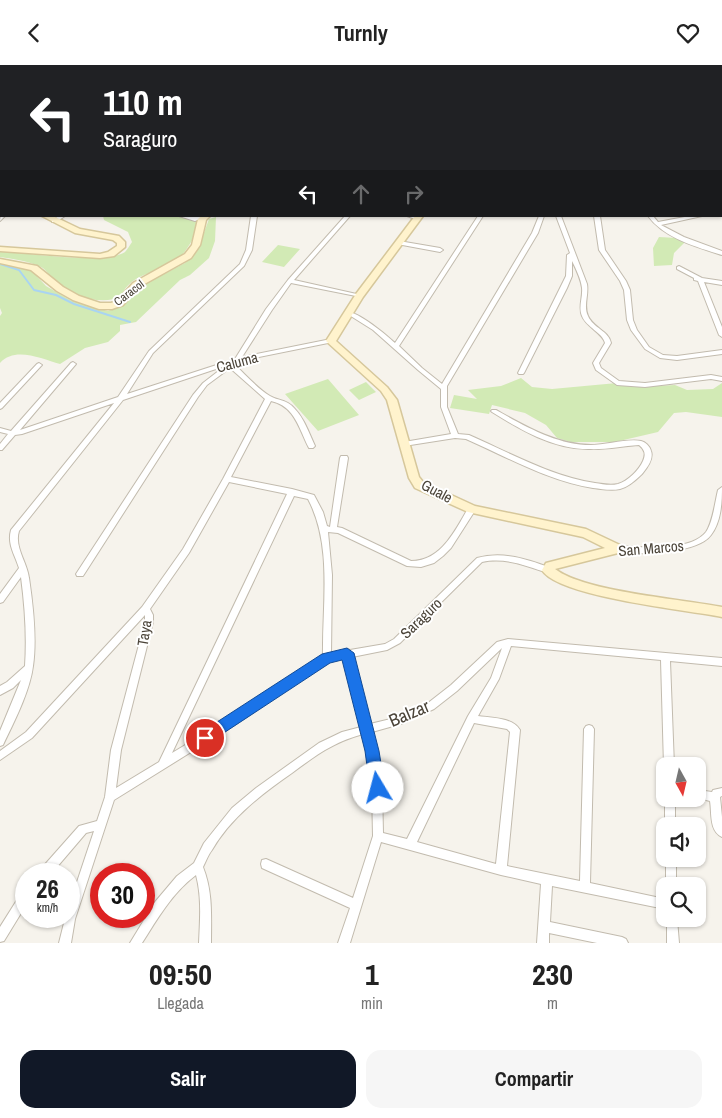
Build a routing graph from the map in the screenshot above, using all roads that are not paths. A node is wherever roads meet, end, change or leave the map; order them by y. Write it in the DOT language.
graph roads {
  1 [pos="48,217"];
  2 [pos="61,217"];
  3 [pos="185,217"];
  4 [pos="201,217"];
  5 [pos="204,217"];
  6 [pos="254,217"];
  7 [pos="347,217"];
  8 [pos="415,217"];
  9 [pos="480,217"];
  10 [pos="542,217"];
  11 [pos="558,217"];
  12 [pos="597,217"];
  13 [pos="651,217"];
  14 [pos="694,217"];
  15 [pos="54,221"];
  16 [pos="656,224"];
  17 [pos="399,243"];
  18 [pos="0,249"];
  19 [pos="440,250"];
  20 [pos="570,250"];
  21 [pos="722,253"];
  22 [pos="0,261"];
  23 [pos="679,268"];
  24 [pos="698,279"];
  25 [pos="290,281"];
  26 [pos="722,283"];
  27 [pos="359,296"];
  28 [pos="349,313"];
  29 [pos="722,335"];
  30 [pos="331,341"];
  31 [pos="395,347"];
  32 [pos="722,352"];
  33 [pos="234,363"];
  34 [pos="73,364"];
  35 [pos="39,365"];
  36 [pos="521,373"];
  37 [pos="722,379"];
  38 [pos="444,388"];
  39 [pos="269,399"];
  40 [pos="119,401"];
  41 [pos="0,407"];
  42 [pos="494,411"];
  43 [pos="0,430"];
  44 [pos="12,433"];
  45 [pos="455,436"];
  46 [pos="404,444"];
  47 [pos="311,446"];
  48 [pos="0,448"];
  49 [pos="344,458"];
  50 [pos="227,479"];
  51 [pos="722,490"];
  52 [pos="292,492"];
  53 [pos="472,509"];
  54 [pos="329,529"];
  55 [pos="618,549"];
  56 [pos="24,569"];
  57 [pos="548,570"];
  58 [pos="80,574"];
  59 [pos="0,600"];
  60 [pos="145,609"];
  61 [pos="722,613"];
  62 [pos="508,643"];
  63 [pos="347,653"];
  64 [pos="665,656"];
  65 [pos="327,658"];
  66 [pos="722,662"];
  67 [pos="29,667"];
  68 [pos="0,691"];
  69 [pos="471,719"];
  70 [pos="366,729"];
  71 [pos="590,729"];
  72 [pos="0,742"];
  73 [pos="0,756"];
  74 [pos="669,757"];
  75 [pos="163,763"];
  76 [pos="706,794"];
  77 [pos="719,795"];
  78 [pos="110,797"];
  79 [pos="101,825"];
  80 [pos="722,832"];
  81 [pos="378,836"];
  82 [pos="410,845"];
  83 [pos="54,863"];
  84 [pos="266,864"];
  85 [pos="198,867"];
  86 [pos="501,870"];
  87 [pos="548,879"];
  88 [pos="584,887"];
  89 [pos="656,902"];
  90 [pos="356,905"];
  91 [pos="15,913"];
  92 [pos="544,926"];
  93 [pos="672,927"];
  94 [pos="0,937"];
  95 [pos="65,943"];
  96 [pos="136,943"];
  97 [pos="204,943"];
  98 [pos="344,943"];
  99 [pos="543,943"];
  100 [pos="622,943"];
  101 [pos="673,943"];
  1 -- 15 [label="street"];
  2 -- 15 [label="street"];
  3 -- 4 [label="street"];
  5 -- 22 [label="street, Caracol"];
  6 -- 40 [label="street"];
  7 -- 25 [label="street"];
  8 -- 17 [label="street"];
  9 -- 31 [label="street"];
  10 -- 38 [label="street"];
  11 -- 20 [label="street"];
  12 -- 32 [label="street"];
  13 -- 16 [label="street"];
  14 -- 16 [label="street"];
  15 -- 18 [label="street"];
  16 -- 21 [label="street"];
  17 -- 19 [label="street"];
  17 -- 27 [label="street"];
  20 -- 36 [label="street"];
  20 -- 37 [label="street"];
  23 -- 24 [label="street"];
  24 -- 26 [label="street"];
  24 -- 29 [label="street"];
  25 -- 27 [label="street"];
  25 -- 33 [label="street"];
  27 -- 28 [label="street"];
  28 -- 30 [label="street"];
  28 -- 31 [label="street"];
  30 -- 33 [label="street, Caluma"];
  30 -- 46 [label="street, Guale"];
  31 -- 38 [label="street"];
  33 -- 39 [label="street"];
  33 -- 40 [label="street, Caluma"];
  33 -- 58 [label="street"];
  34 -- 44 [label="street"];
  35 -- 41 [label="street"];
  38 -- 45 [label="street"];
  39 -- 47 [label="street"];
  39 -- 50 [label="street, Taya"];
  40 -- 44 [label="street, Caluma"];
  40 -- 56 [label="street"];
  42 -- 45 [label="street"];
  43 -- 44 [label="street"];
  44 -- 48 [label="street"];
  45 -- 46 [label="street"];
  46 -- 53 [label="street, Guale"];
  49 -- 54 [label="street"];
  50 -- 52 [label="street"];
  50 -- 60 [label="street, Taya"];
  51 -- 55 [label="street, San Marcos"];
  52 -- 54 [label="street"];
  52 -- 75 [label="street"];
  53 -- 54 [label="street"];
  53 -- 55 [label="street, Guale"];
  54 -- 65 [label="street"];
  55 -- 57 [label="street, San Marcos"];
  56 -- 59 [label="street"];
  56 -- 67 [label="street"];
  57 -- 61 [label="street, Saraguro"];
  57 -- 63 [label="street, Saraguro"];
  60 -- 73 [label="street"];
  60 -- 78 [label="street, Taya"];
  62 -- 64 [label="street"];
  62 -- 69 [label="street"];
  62 -- 70 [label="street, Balzar"];
  63 -- 65 [label="street, Saraguro"];
  63 -- 70 [label="street"];
  64 -- 66 [label="street"];
  64 -- 74 [label="street"];
  65 -- 75 [label="street, Saraguro"];
  67 -- 68 [label="street"];
  67 -- 72 [label="street"];
  69 -- 82 [label="street"];
  69 -- 86 [label="street"];
  70 -- 81 [label="street"];
  70 -- 85 [label="street, Balzar"];
  71 -- 88 [label="street"];
  75 -- 78 [label="street, Saraguro"];
  76 -- 77 [label="street"];
  77 -- 80 [label="street"];
  78 -- 79 [label="street, Taya"];
  79 -- 83 [label="street"];
  79 -- 95 [label="street, Taya"];
  81 -- 82 [label="street"];
  81 -- 90 [label="street"];
  82 -- 86 [label="street"];
  84 -- 90 [label="street"];
  85 -- 96 [label="street, Balzar"];
  85 -- 97 [label="street"];
  86 -- 87 [label="street"];
  87 -- 88 [label="street"];
  87 -- 92 [label="street"];
  88 -- 89 [label="street"];
  90 -- 98 [label="street"];
  91 -- 94 [label="street"];
  92 -- 99 [label="street"];
  92 -- 100 [label="street"];
  93 -- 101 [label="street"];
}
